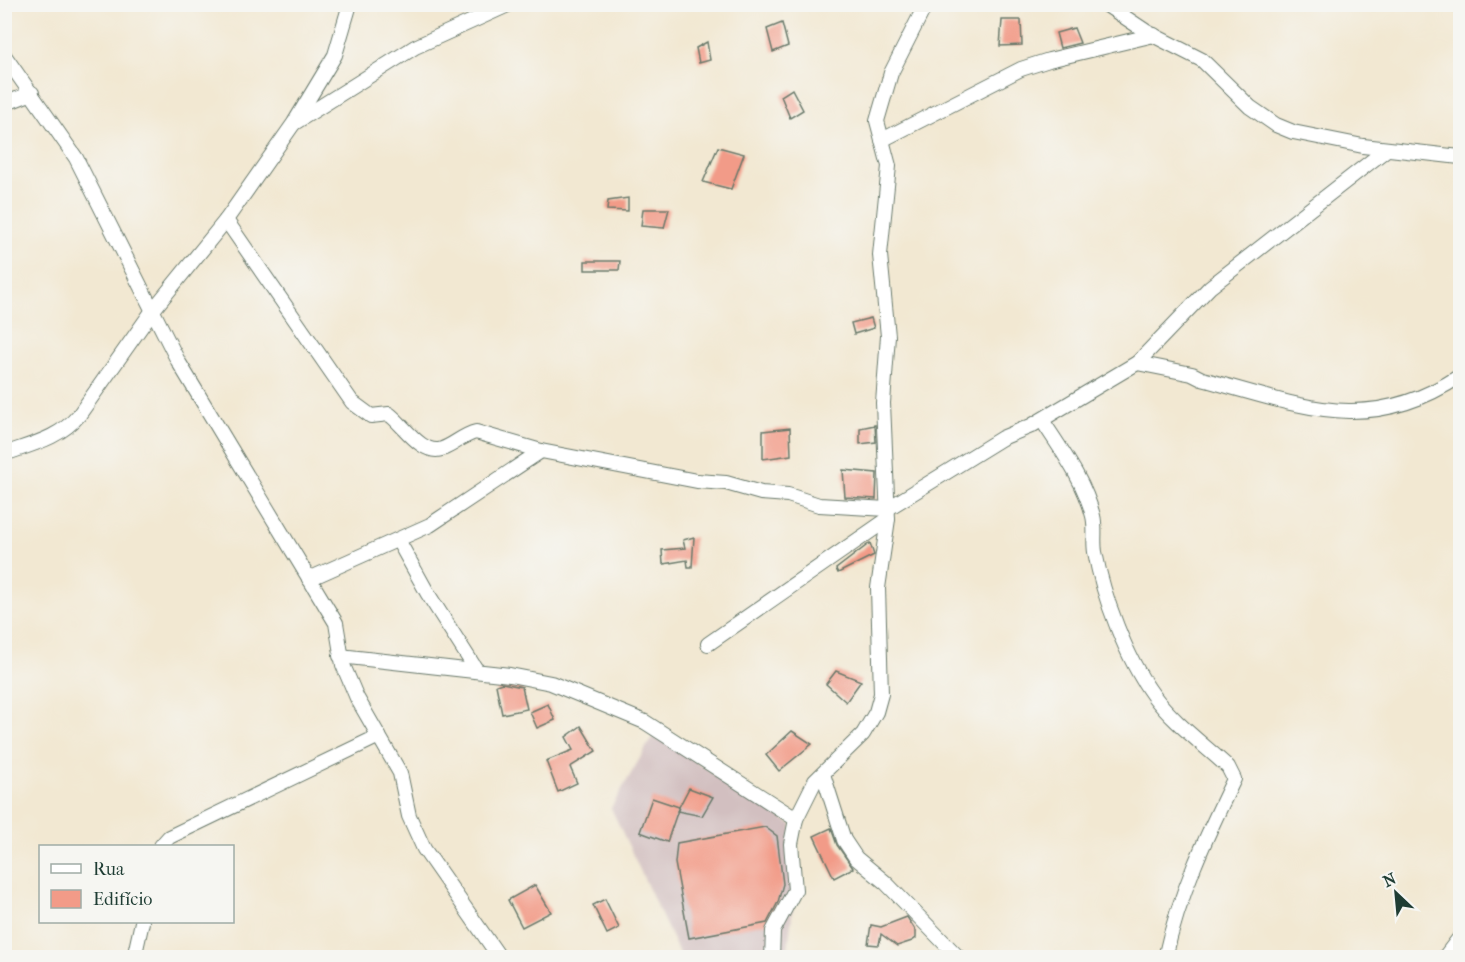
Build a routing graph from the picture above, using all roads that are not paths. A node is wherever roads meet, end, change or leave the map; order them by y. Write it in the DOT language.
graph roads {
  1 [pos="350,4"];
  2 [pos="510,4"];
  3 [pos="926,4"];
  4 [pos="1105,4"];
  5 [pos="1154,35"];
  6 [pos="4,55"];
  7 [pos="32,93"];
  8 [pos="4,104"];
  9 [pos="294,123"];
  10 [pos="882,140"];
  11 [pos="1387,149"];
  12 [pos="1461,157"];
  13 [pos="226,220"];
  14 [pos="153,310"];
  15 [pos="1137,363"];
  16 [pos="1461,376"];
  17 [pos="1041,420"];
  18 [pos="541,451"];
  19 [pos="4,454"];
  20 [pos="888,514"];
  21 [pos="398,540"];
  22 [pos="309,579"];
  23 [pos="708,644"];
  24 [pos="340,656"];
  25 [pos="477,671"];
  26 [pos="380,736"];
  27 [pos="822,774"];
  28 [pos="796,819"];
  29 [pos="162,845"];
  30 [pos="142,923"];
  31 [pos="1461,937"];
  32 [pos="134,957"];
  33 [pos="500,957"];
  34 [pos="772,957"];
  35 [pos="959,957"];
  36 [pos="1165,957"];
  37 [pos="1444,957"];
  1 -- 9 [label="street"];
  2 -- 9 [label="street"];
  3 -- 10 [label="street"];
  4 -- 5 [label="street"];
  5 -- 10 [label="street"];
  5 -- 11 [label="street"];
  6 -- 7 [label="street"];
  7 -- 8 [label="street"];
  7 -- 14 [label="street"];
  9 -- 13 [label="street"];
  10 -- 20 [label="street"];
  11 -- 12 [label="street"];
  11 -- 15 [label="street"];
  13 -- 14 [label="street"];
  13 -- 18 [label="street"];
  14 -- 19 [label="street"];
  14 -- 22 [label="street"];
  15 -- 16 [label="street"];
  15 -- 17 [label="street"];
  17 -- 20 [label="street"];
  17 -- 36 [label="street"];
  18 -- 20 [label="street"];
  18 -- 21 [label="street"];
  20 -- 23 [label="street"];
  20 -- 27 [label="street"];
  21 -- 22 [label="street"];
  21 -- 25 [label="street"];
  22 -- 24 [label="street"];
  24 -- 25 [label="street"];
  24 -- 26 [label="street"];
  25 -- 28 [label="street"];
  26 -- 29 [label="street"];
  26 -- 33 [label="street"];
  27 -- 28 [label="street"];
  27 -- 35 [label="street"];
  28 -- 34 [label="street"];
  30 -- 32 [label="street"];
  31 -- 37 [label="street"];
}
